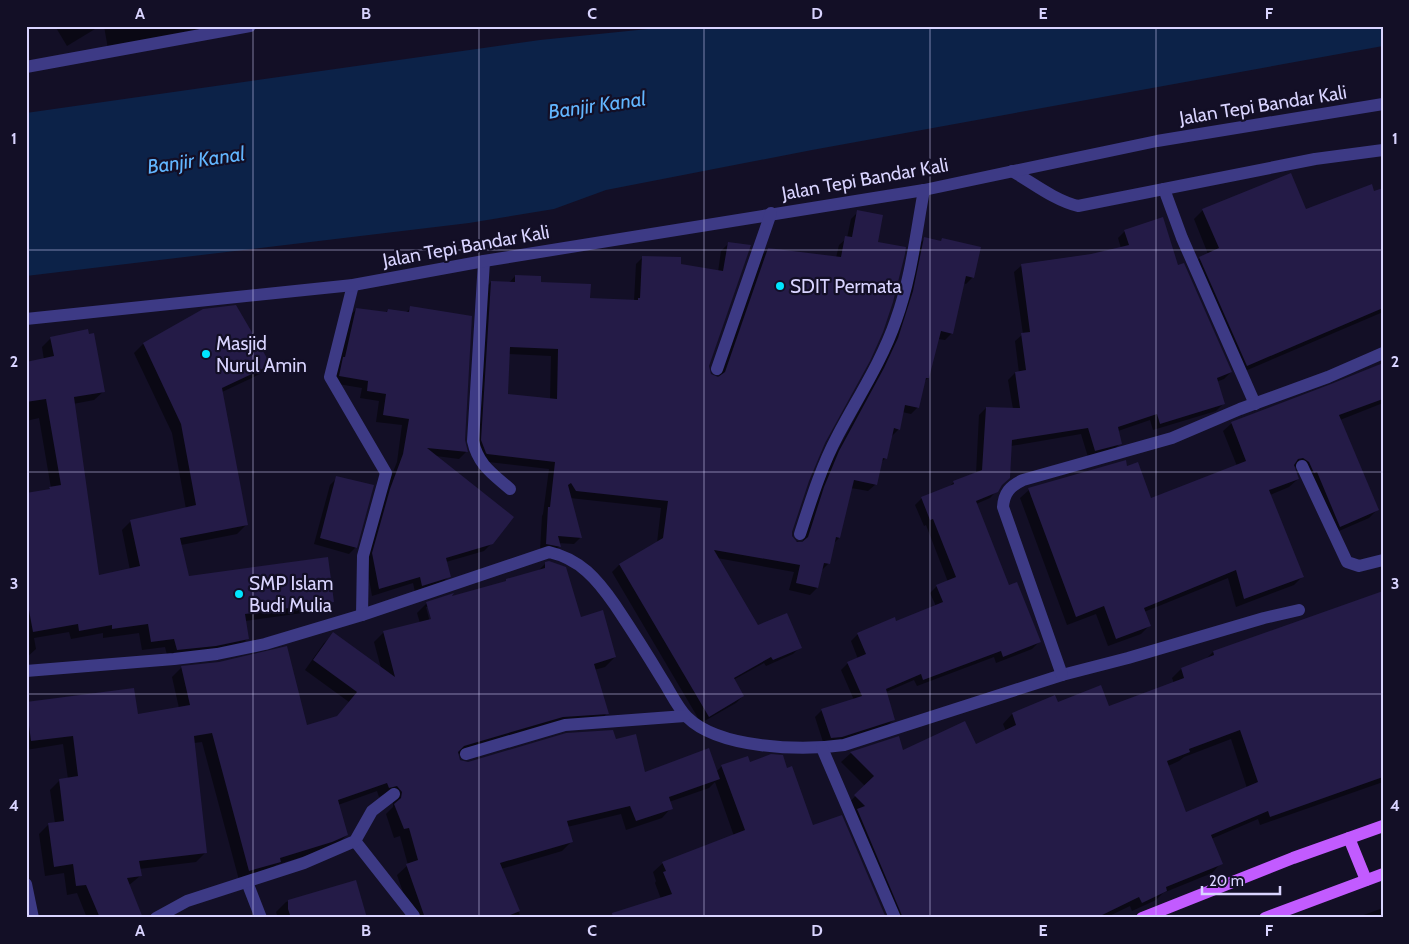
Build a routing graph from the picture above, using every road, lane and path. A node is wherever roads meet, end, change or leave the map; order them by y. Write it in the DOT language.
graph roads {
  1 [pos="250,26"];
  2 [pos="26,67"];
  3 [pos="1383,104"];
  4 [pos="1383,150"];
  5 [pos="1012,171"];
  6 [pos="1164,189"];
  7 [pos="924,190"];
  8 [pos="771,213"];
  9 [pos="484,261"];
  10 [pos="353,285"];
  11 [pos="26,319"];
  12 [pos="1383,353"];
  13 [pos="717,369"];
  14 [pos="1255,404"];
  15 [pos="1302,466"];
  16 [pos="510,489"];
  17 [pos="800,534"];
  18 [pos="1383,560"];
  19 [pos="1299,610"];
  20 [pos="362,615"];
  21 [pos="26,671"];
  22 [pos="1062,675"];
  23 [pos="686,716"];
  24 [pos="822,748"];
  25 [pos="466,754"];
  26 [pos="394,794"];
  27 [pos="1383,826"];
  28 [pos="1349,838"];
  29 [pos="355,841"];
  30 [pos="1383,874"];
  31 [pos="1366,880"];
  32 [pos="247,882"];
  33 [pos="26,884"];
  34 [pos="414,916"];
  35 [pos="33,918"];
  36 [pos="156,918"];
  37 [pos="261,918"];
  38 [pos="895,918"];
  39 [pos="1142,918"];
  40 [pos="1265,918"];
  1 -- 2 [label="street"];
  3 -- 5 [label="street, Jalan Tepi Bandar Kali"];
  4 -- 6 [label="street"];
  5 -- 6 [label="street"];
  5 -- 7 [label="street, Jalan Tepi Bandar Kali"];
  6 -- 14 [label="street"];
  7 -- 8 [label="street, Jalan Tepi Bandar Kali"];
  7 -- 17 [label="street"];
  8 -- 9 [label="street, Jalan Tepi Bandar Kali"];
  8 -- 13 [label="street"];
  9 -- 10 [label="street, Jalan Tepi Bandar Kali"];
  9 -- 16 [label="street"];
  10 -- 11 [label="street, Jalan Tepi Bandar Kali"];
  10 -- 20 [label="street"];
  12 -- 14 [label="street"];
  14 -- 22 [label="street"];
  15 -- 18 [label="street"];
  19 -- 22 [label="street"];
  20 -- 21 [label="street"];
  20 -- 23 [label="street"];
  22 -- 24 [label="street"];
  23 -- 24 [label="street"];
  23 -- 25 [label="street"];
  24 -- 38 [label="street"];
  26 -- 29 [label="street"];
  27 -- 28 [label="main road"];
  28 -- 31 [label="main road"];
  28 -- 39 [label="main road"];
  29 -- 32 [label="street"];
  29 -- 34 [label="street"];
  30 -- 31 [label="main road"];
  31 -- 40 [label="main road"];
  32 -- 36 [label="street"];
  32 -- 37 [label="street"];
  33 -- 35 [label="street"];
}
